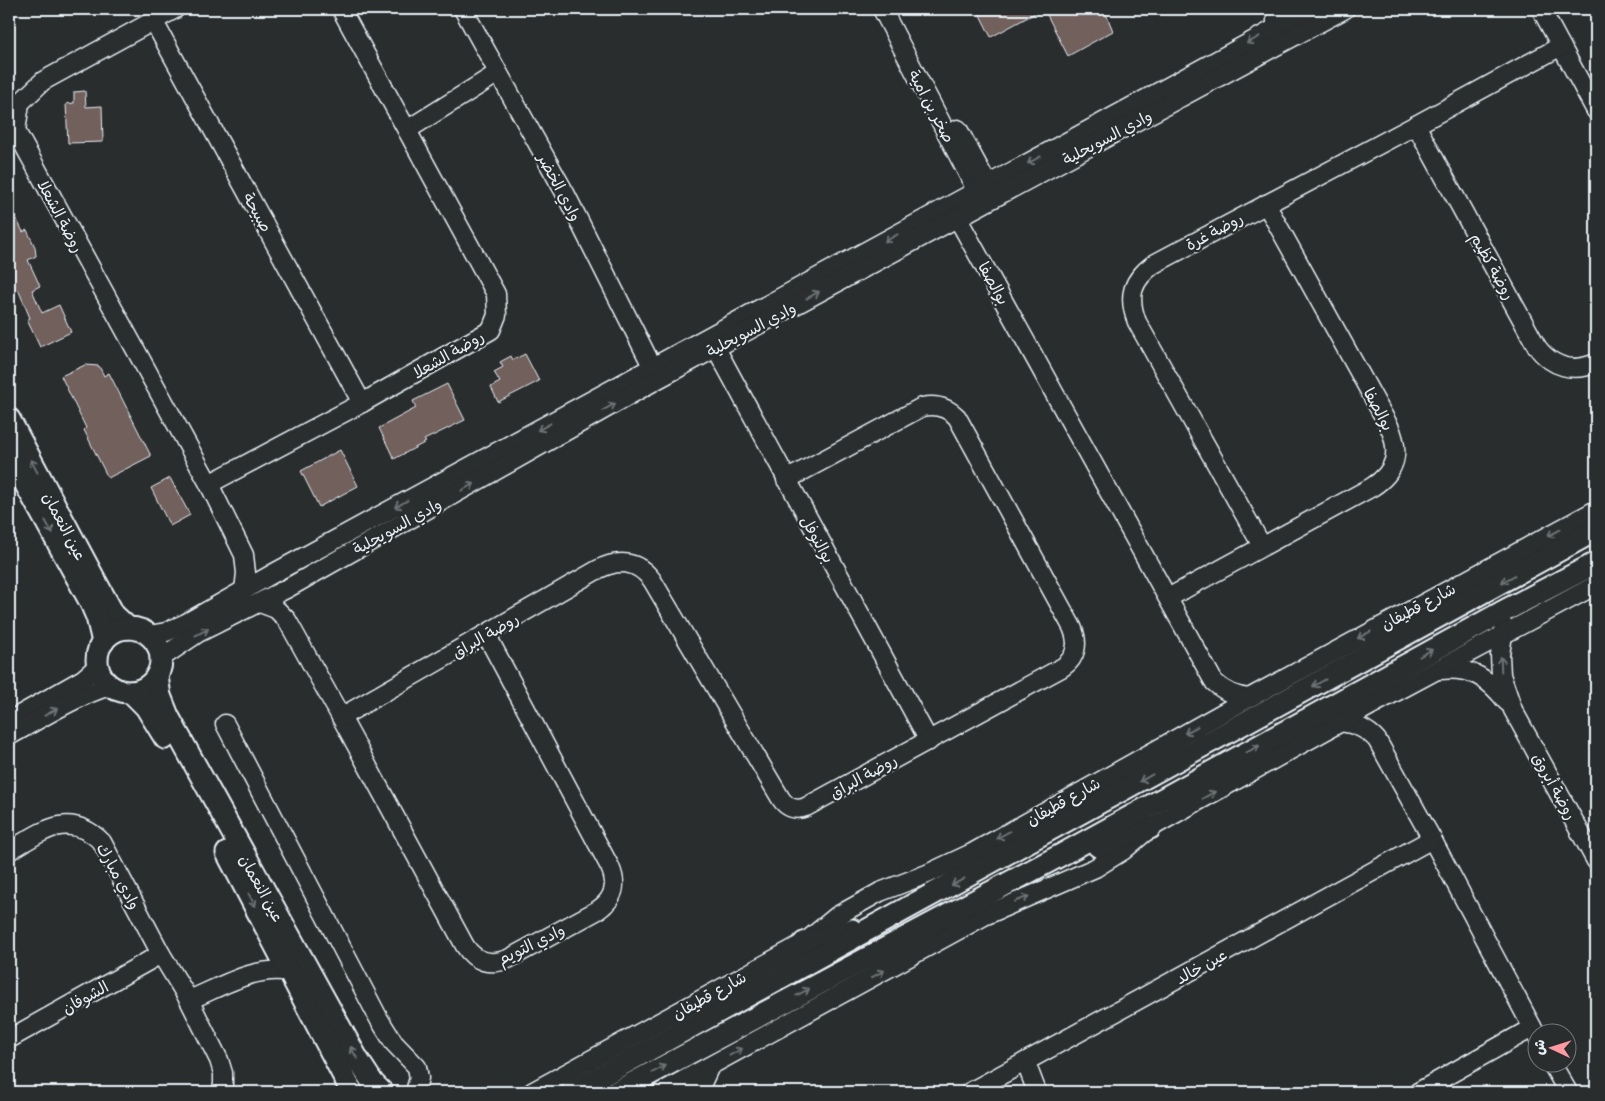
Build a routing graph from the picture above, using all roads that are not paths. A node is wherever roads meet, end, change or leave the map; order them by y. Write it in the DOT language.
graph roads {
  1 [pos="175,9"];
  2 [pos="341,9"];
  3 [pos="464,9"];
  4 [pos="882,9"];
  5 [pos="893,9"];
  6 [pos="1276,9"];
  7 [pos="1312,9"];
  8 [pos="1346,9"];
  9 [pos="1540,9"];
  10 [pos="153,20"];
  11 [pos="1280,35"];
  12 [pos="1561,46"];
  13 [pos="498,73"];
  14 [pos="1596,111"];
  15 [pos="1416,125"];
  16 [pos="407,130"];
  17 [pos="986,194"];
  18 [pos="1266,204"];
  19 [pos="954,211"];
  20 [pos="712,342"];
  21 [pos="1596,363"];
  22 [pos="656,373"];
  23 [pos="362,403"];
  24 [pos="9,419"];
  25 [pos="9,454"];
  26 [pos="786,480"];
  27 [pos="209,484"];
  28 [pos="1596,510"];
  29 [pos="1596,530"];
  30 [pos="1262,546"];
  31 [pos="244,555"];
  32 [pos="1596,563"];
  33 [pos="274,573"];
  34 [pos="1596,585"];
  35 [pos="288,588"];
  36 [pos="244,591"];
  37 [pos="1168,598"];
  38 [pos="260,603"];
  39 [pos="1506,610"];
  40 [pos="287,620"];
  41 [pos="128,628"];
  42 [pos="486,634"];
  43 [pos="149,635"];
  44 [pos="1503,635"];
  45 [pos="103,642"];
  46 [pos="98,666"];
  47 [pos="159,667"];
  48 [pos="1439,670"];
  49 [pos="1214,682"];
  50 [pos="110,686"];
  51 [pos="131,692"];
  52 [pos="1250,698"];
  53 [pos="1378,701"];
  54 [pos="1513,710"];
  55 [pos="341,717"];
  56 [pos="1210,720"];
  57 [pos="9,721"];
  58 [pos="1340,722"];
  59 [pos="225,724"];
  60 [pos="9,736"];
  61 [pos="929,740"];
  62 [pos="1377,740"];
  63 [pos="1150,828"];
  64 [pos="1432,839"];
  65 [pos="9,851"];
  66 [pos="1061,855"];
  67 [pos="1596,861"];
  68 [pos="886,921"];
  69 [pos="274,941"];
  70 [pos="804,943"];
  71 [pos="161,954"];
  72 [pos="290,972"];
  73 [pos="254,973"];
  74 [pos="189,1000"];
  75 [pos="1530,1024"];
  76 [pos="1528,1037"];
  77 [pos="9,1039"];
  78 [pos="1026,1063"];
  79 [pos="710,1066"];
  80 [pos="1558,1074"];
  81 [pos="221,1092"];
  82 [pos="352,1092"];
  83 [pos="382,1092"];
  84 [pos="415,1092"];
  85 [pos="532,1092"];
  86 [pos="572,1092"];
  87 [pos="616,1092"];
  88 [pos="662,1092"];
  89 [pos="698,1092"];
  90 [pos="970,1092"];
  91 [pos="1037,1092"];
  92 [pos="1418,1092"];
  93 [pos="1568,1092"];
  1 -- 10 [label="street, روضة الشعلا"];
  2 -- 16 [label="street, روضة الشعلا"];
  3 -- 13 [label="street, وادي الخضر"];
  4 -- 17 [label="street, صخر بن امية"];
  5 -- 17 [label="street, صخر بن امية"];
  6 -- 11 [label="street"];
  7 -- 11 [label="street, وادي السويحلية"];
  8 -- 11 [label="street, وادي السويحلية"];
  9 -- 12 [label="street"];
  10 -- 23 [label="street, صبيحة"];
  10 -- 27 [label="street, روضة الشعلا"];
  11 -- 17 [label="street, وادي السويحلية"];
  12 -- 14 [label="street"];
  12 -- 15 [label="street, روضة غرة"];
  13 -- 16 [label="street"];
  13 -- 22 [label="street, وادي الخضر"];
  15 -- 18 [label="street, روضة غرة"];
  15 -- 21 [label="street, روضة كظيم"];
  16 -- 23 [label="street, روضة الشعلا"];
  17 -- 19 [label="street, وادي السويحلية"];
  18 -- 30 [label="street, بوالصفا"];
  18 -- 30 [label="street, روضة غرة"];
  19 -- 20 [label="street, وادي السويحلية"];
  19 -- 37 [label="street, بوالصفا"];
  20 -- 22 [label="street, وادي السويحلية"];
  20 -- 26 [label="street, بوالنوفل"];
  22 -- 33 [label="street, وادي السويحلية, one-way"];
  35 -- 22 [label="street, وادي السويحلية, one-way"];
  23 -- 27 [label="street, روضة الشعلا"];
  41 -- 24 [label="street, عين النعمان, one-way"];
  25 -- 45 [label="street, عين النعمان, one-way"];
  26 -- 61 [label="street, بوالنوفل"];
  26 -- 61 [label="street, روضة البراق"];
  27 -- 31 [label="street, روضة الشعلا"];
  28 -- 52 [label="street, شارع قطيفان, one-way"];
  29 -- 68 [label="street, شارع قطيفان, one-way"];
  30 -- 37 [label="street, بوالصفا"];
  31 -- 33 [label="street, روضة الشعلا"];
  31 -- 36 [label="street, روضة الشعلا"];
  32 -- 39 [label="street"];
  33 -- 36 [label="street, وادي السويحلية"];
  34 -- 44 [label="street"];
  35 -- 38 [label="street, وادي السويحلية"];
  35 -- 40 [label="street, وادي التويم"];
  36 -- 43 [label="street, وادي السويحلية"];
  37 -- 49 [label="street, بوالصفا"];
  38 -- 40 [label="street, وادي التويم"];
  47 -- 38 [label="street, وادي السويحلية, one-way"];
  39 -- 44 [label="street, روضة أبروق"];
  66 -- 39 [label="street, one-way"];
  40 -- 55 [label="street, وادي التويم"];
  41 -- 43 [label="street"];
  41 -- 45 [label="street"];
  42 -- 55 [label="street, روضة البراق"];
  42 -- 55 [label="street, وادي التويم"];
  42 -- 61 [label="street, روضة البراق"];
  43 -- 47 [label="street"];
  44 -- 48 [label="street"];
  54 -- 44 [label="street, روضة أبروق, one-way"];
  45 -- 46 [label="street"];
  46 -- 50 [label="street"];
  46 -- 57 [label="street"];
  47 -- 51 [label="street"];
  83 -- 47 [label="street, عين النعمان, one-way"];
  48 -- 53 [label="street"];
  48 -- 54 [label="street, روضة أبروق"];
  49 -- 52 [label="street, بوالصفا"];
  49 -- 56 [label="street, بوالصفا"];
  50 -- 51 [label="street"];
  60 -- 50 [label="street, one-way"];
  51 -- 69 [label="street, عين النعمان, one-way"];
  52 -- 56 [label="street, شارع قطيفان"];
  53 -- 58 [label="street"];
  53 -- 62 [label="street"];
  54 -- 67 [label="street, روضة أبروق"];
  56 -- 70 [label="street, شارع قطيفان, one-way"];
  58 -- 62 [label="street"];
  63 -- 58 [label="street, one-way"];
  59 -- 84 [label="street"];
  62 -- 64 [label="street"];
  63 -- 66 [label="street"];
  79 -- 63 [label="street, one-way"];
  64 -- 75 [label="street"];
  64 -- 78 [label="street, عين خالد"];
  65 -- 71 [label="street, وادي مبارك"];
  87 -- 66 [label="street, one-way"];
  68 -- 70 [label="street"];
  68 -- 86 [label="street, شارع قطيفان"];
  69 -- 72 [label="street, عين النعمان"];
  69 -- 73 [label="street"];
  70 -- 85 [label="street, شارع قطيفان"];
  71 -- 74 [label="street, وادي مبارك"];
  71 -- 77 [label="street, الشوفان"];
  72 -- 73 [label="street"];
  72 -- 82 [label="street, عين النعمان"];
  73 -- 74 [label="street"];
  74 -- 81 [label="street, وادي مبارك"];
  76 -- 92 [label="street"];
  78 -- 90 [label="street, عين خالد"];
  78 -- 91 [label="street"];
  79 -- 88 [label="street"];
  79 -- 89 [label="street"];
  80 -- 93 [label="street"];
}
